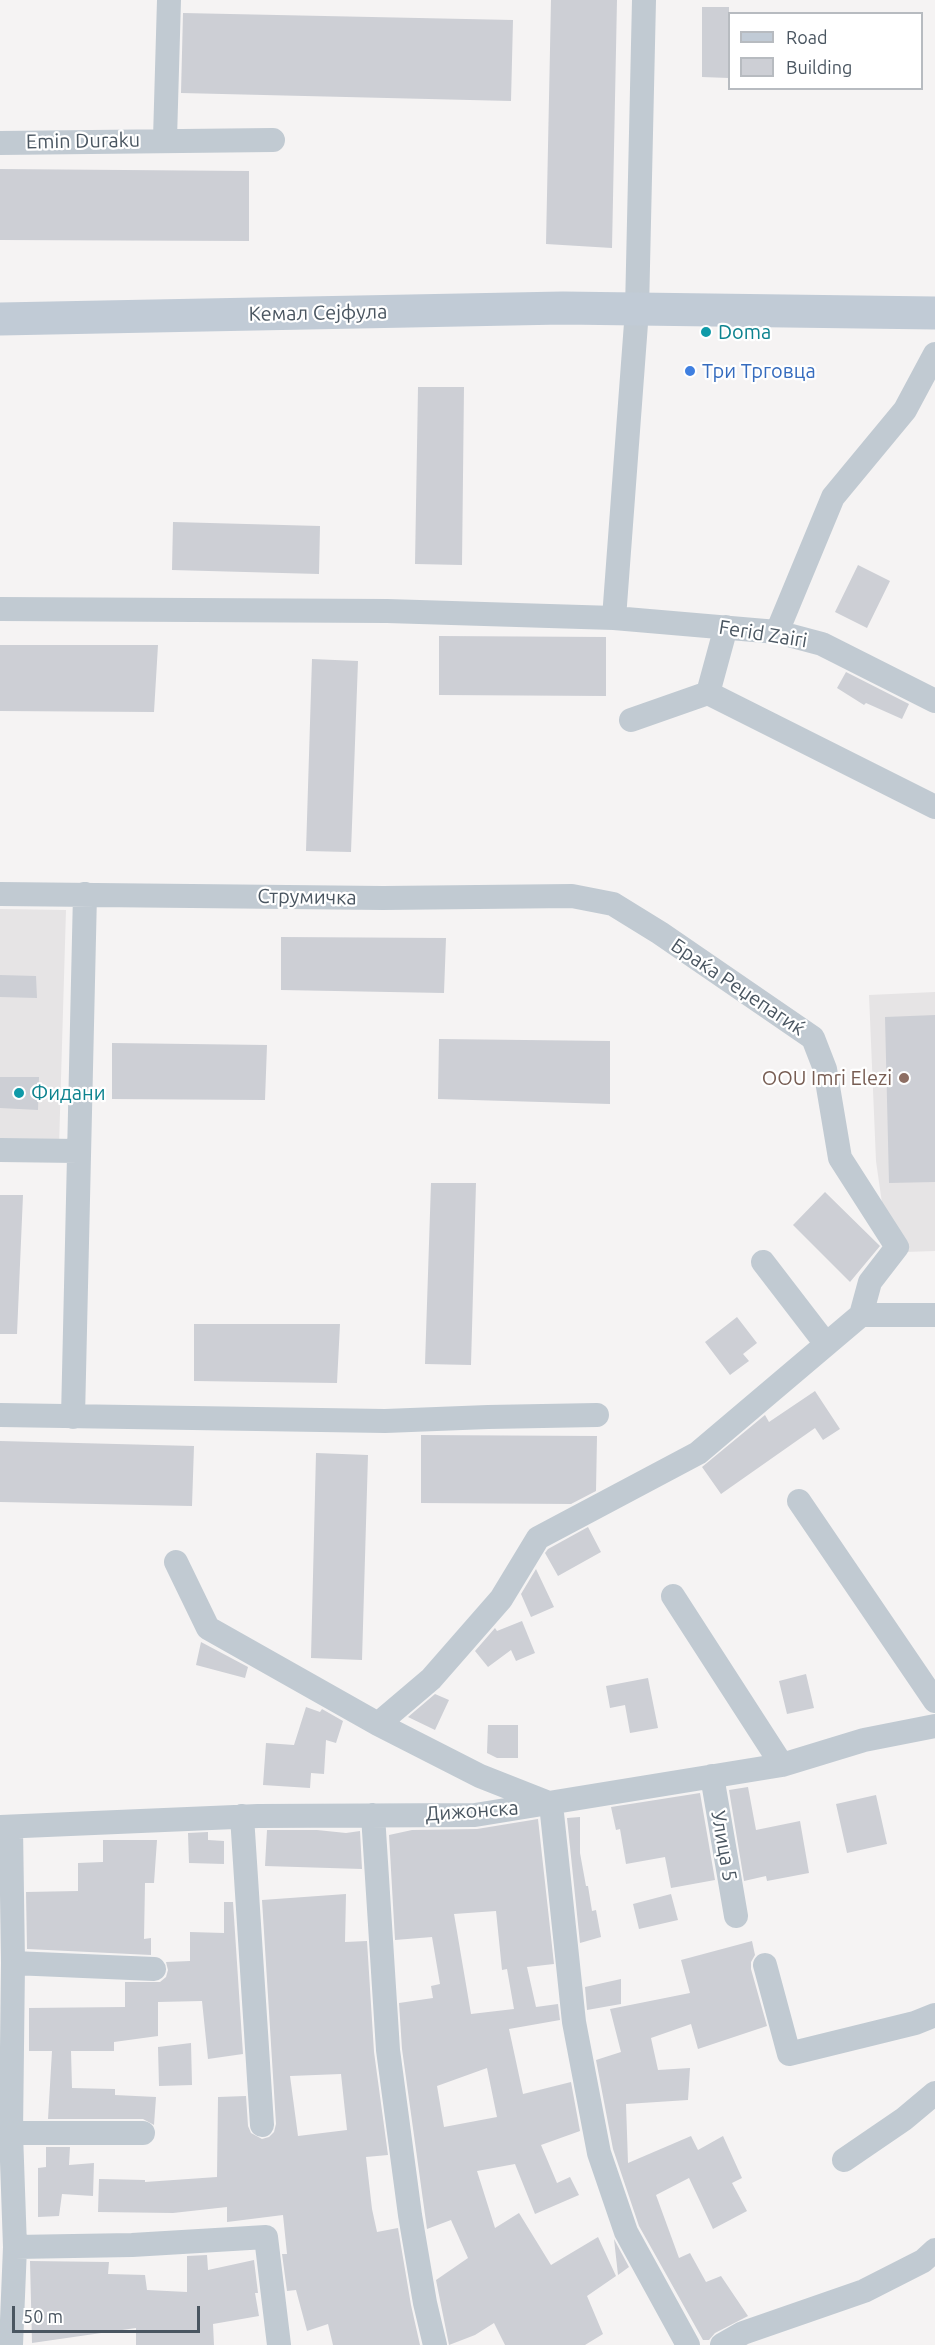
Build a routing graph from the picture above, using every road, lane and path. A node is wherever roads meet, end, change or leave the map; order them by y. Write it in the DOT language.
graph roads {
  1 [pos="169,0"];
  2 [pos="644,0"];
  3 [pos="165,140"];
  4 [pos="273,140"];
  5 [pos="0,143"];
  6 [pos="637,310"];
  7 [pos="935,313"];
  8 [pos="0,319"];
  9 [pos="935,354"];
  10 [pos="0,609"];
  11 [pos="614,618"];
  12 [pos="726,627"];
  13 [pos="777,632"];
  14 [pos="708,693"];
  15 [pos="935,701"];
  16 [pos="631,720"];
  17 [pos="935,807"];
  18 [pos="0,894"];
  19 [pos="85,894"];
  20 [pos="613,904"];
  21 [pos="0,1150"];
  22 [pos="78,1151"];
  23 [pos="763,1262"];
  24 [pos="861,1315"];
  25 [pos="935,1315"];
  26 [pos="826,1344"];
  27 [pos="0,1415"];
  28 [pos="597,1415"];
  29 [pos="73,1417"];
  30 [pos="799,1501"];
  31 [pos="176,1562"];
  32 [pos="673,1596"];
  33 [pos="935,1701"];
  34 [pos="378,1724"];
  35 [pos="935,1726"];
  36 [pos="782,1765"];
  37 [pos="712,1776"];
  38 [pos="551,1804"];
  39 [pos="373,1815"];
  40 [pos="242,1816"];
  41 [pos="5,1827"];
  42 [pos="736,1916"];
  43 [pos="13,1963"];
  44 [pos="765,1965"];
  45 [pos="154,1969"];
  46 [pos="935,2015"];
  47 [pos="935,2093"];
  48 [pos="262,2125"];
  49 [pos="11,2133"];
  50 [pos="143,2133"];
  51 [pos="843,2160"];
  52 [pos="15,2247"];
  53 [pos="935,2250"];
  54 [pos="11,2345"];
  55 [pos="279,2345"];
  56 [pos="435,2345"];
  57 [pos="688,2345"];
  58 [pos="722,2345"];
  1 -- 3 [label="street, Emin Duraku"];
  2 -- 6 [label="street"];
  3 -- 4 [label="street, Emin Duraku"];
  3 -- 5 [label="street, Emin Duraku"];
  6 -- 7 [label="street, Кемал Сејфула"];
  6 -- 8 [label="street, Кемал Сејфула"];
  6 -- 11 [label="street"];
  9 -- 13 [label="street"];
  10 -- 11 [label="street, Ferid Zairi"];
  11 -- 12 [label="street, Ferid Zairi"];
  12 -- 13 [label="street, Ferid Zairi"];
  12 -- 14 [label="street"];
  13 -- 15 [label="street, Ferid Zairi"];
  14 -- 16 [label="street"];
  14 -- 17 [label="street"];
  18 -- 19 [label="street, Струмичка"];
  19 -- 20 [label="street, Струмичка"];
  19 -- 22 [label="street"];
  20 -- 24 [label="street, Браќа Реџепагиќ"];
  21 -- 22 [label="street"];
  22 -- 29 [label="street"];
  23 -- 26 [label="street"];
  24 -- 25 [label="street"];
  24 -- 26 [label="street"];
  26 -- 34 [label="street"];
  27 -- 29 [label="street"];
  28 -- 29 [label="street"];
  30 -- 33 [label="street"];
  31 -- 34 [label="street"];
  32 -- 36 [label="street"];
  34 -- 38 [label="street"];
  35 -- 36 [label="street, Дижонска"];
  36 -- 37 [label="street, Дижонска"];
  37 -- 38 [label="street, Дижонска"];
  37 -- 42 [label="street, Улица 5"];
  38 -- 39 [label="street, Дижонска"];
  38 -- 57 [label="street"];
  39 -- 40 [label="street, Дижонска"];
  39 -- 56 [label="street"];
  40 -- 41 [label="street, Дижонска"];
  40 -- 48 [label="street"];
  41 -- 43 [label="street"];
  43 -- 45 [label="street"];
  43 -- 49 [label="street"];
  44 -- 46 [label="street"];
  47 -- 51 [label="street"];
  49 -- 50 [label="street"];
  49 -- 52 [label="street"];
  52 -- 54 [label="street"];
  52 -- 55 [label="street"];
  53 -- 58 [label="street"];
}
